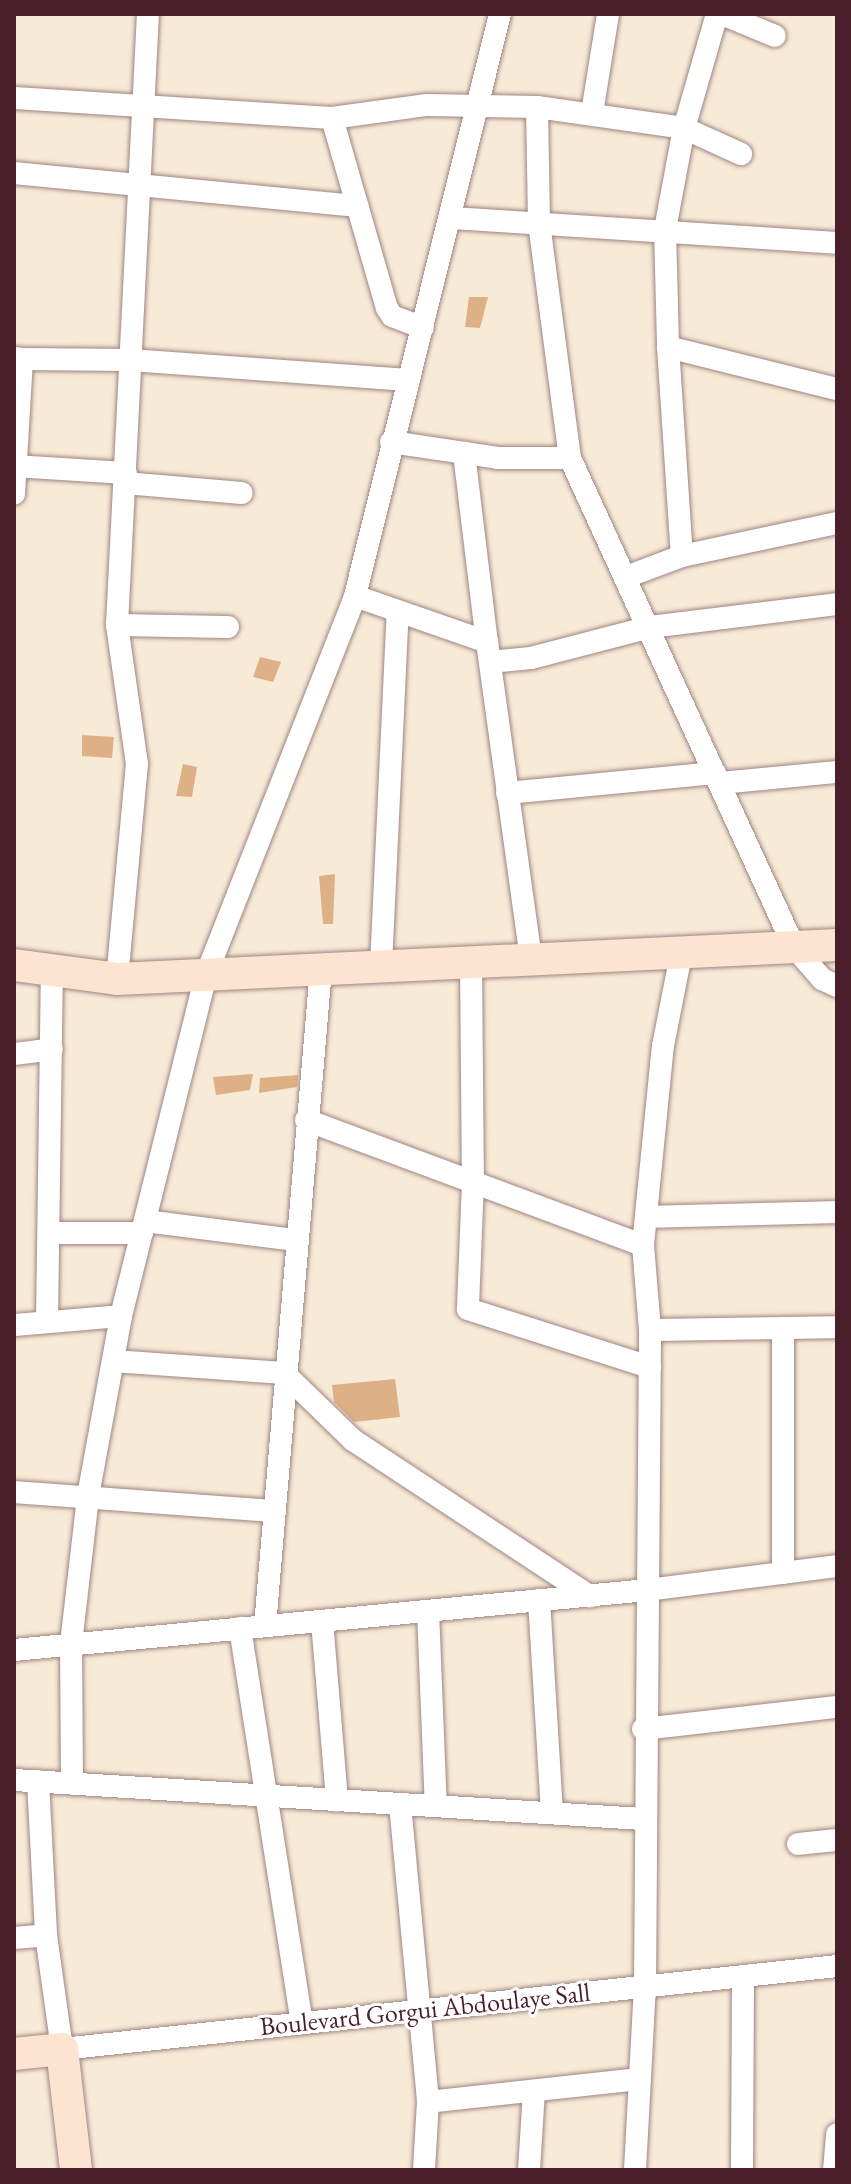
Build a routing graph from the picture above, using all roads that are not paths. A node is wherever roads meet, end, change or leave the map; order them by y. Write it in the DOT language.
graph roads {
  1 [pos="148,14"];
  2 [pos="500,14"];
  3 [pos="608,14"];
  4 [pos="720,14"];
  5 [pos="775,36"];
  6 [pos="14,98"];
  7 [pos="481,103"];
  8 [pos="537,107"];
  9 [pos="143,108"];
  10 [pos="592,113"];
  11 [pos="332,118"];
  12 [pos="684,128"];
  13 [pos="741,154"];
  14 [pos="14,173"];
  15 [pos="139,184"];
  16 [pos="357,206"];
  17 [pos="452,218"];
  18 [pos="539,223"];
  19 [pos="665,230"];
  20 [pos="837,243"];
  21 [pos="423,328"];
  22 [pos="668,347"];
  23 [pos="18,358"];
  24 [pos="130,360"];
  25 [pos="408,380"];
  26 [pos="837,389"];
  27 [pos="391,442"];
  28 [pos="464,453"];
  29 [pos="570,458"];
  30 [pos="14,466"];
  31 [pos="125,478"];
  32 [pos="242,493"];
  33 [pos="14,494"];
  34 [pos="837,523"];
  35 [pos="682,556"];
  36 [pos="626,577"];
  37 [pos="355,596"];
  38 [pos="837,604"];
  39 [pos="398,611"];
  40 [pos="117,625"];
  41 [pos="228,627"];
  42 [pos="650,627"];
  43 [pos="488,652"];
  44 [pos="837,772"];
  45 [pos="718,778"];
  46 [pos="507,793"];
  47 [pos="837,945"];
  48 [pos="794,947"];
  49 [pos="681,954"];
  50 [pos="531,960"];
  51 [pos="471,962"];
  52 [pos="14,965"];
  53 [pos="381,966"];
  54 [pos="321,969"];
  55 [pos="52,972"];
  56 [pos="206,975"];
  57 [pos="117,979"];
  58 [pos="837,986"];
  59 [pos="52,1049"];
  60 [pos="14,1054"];
  61 [pos="306,1120"];
  62 [pos="473,1182"];
  63 [pos="837,1212"];
  64 [pos="646,1217"];
  65 [pos="144,1227"];
  66 [pos="49,1233"];
  67 [pos="296,1240"];
  68 [pos="643,1245"];
  69 [pos="121,1316"];
  70 [pos="47,1322"];
  71 [pos="14,1325"];
  72 [pos="837,1327"];
  73 [pos="783,1328"];
  74 [pos="650,1330"];
  75 [pos="113,1361"];
  76 [pos="650,1367"];
  77 [pos="284,1373"];
  78 [pos="14,1492"];
  79 [pos="88,1496"];
  80 [pos="272,1511"];
  81 [pos="837,1566"];
  82 [pos="783,1573"];
  83 [pos="647,1590"];
  84 [pos="590,1596"];
  85 [pos="539,1600"];
  86 [pos="428,1611"];
  87 [pos="322,1621"];
  88 [pos="265,1626"];
  89 [pos="240,1628"];
  90 [pos="71,1644"];
  91 [pos="14,1650"];
  92 [pos="837,1707"];
  93 [pos="643,1729"];
  94 [pos="14,1780"];
  95 [pos="38,1781"];
  96 [pos="72,1783"];
  97 [pos="268,1794"];
  98 [pos="337,1800"];
  99 [pos="400,1804"];
  100 [pos="436,1806"];
  101 [pos="552,1813"];
  102 [pos="642,1819"];
  103 [pos="837,1840"];
  104 [pos="798,1844"];
  105 [pos="46,1935"];
  106 [pos="14,1938"];
  107 [pos="837,1966"];
  108 [pos="743,1976"];
  109 [pos="645,1987"];
  110 [pos="419,2011"];
  111 [pos="302,2023"];
  112 [pos="62,2049"];
  113 [pos="14,2054"];
  114 [pos="640,2079"];
  115 [pos="534,2091"];
  116 [pos="428,2102"];
  117 [pos="837,2134"];
  118 [pos="76,2170"];
  119 [pos="424,2170"];
  120 [pos="529,2170"];
  121 [pos="635,2170"];
  122 [pos="742,2170"];
  123 [pos="834,2170"];
  1 -- 9 [label="street"];
  2 -- 7 [label="street"];
  3 -- 10 [label="street"];
  4 -- 5 [label="street"];
  4 -- 12 [label="street"];
  6 -- 9 [label="street"];
  7 -- 8 [label="street"];
  7 -- 11 [label="street"];
  7 -- 17 [label="street"];
  8 -- 10 [label="street"];
  8 -- 18 [label="street"];
  9 -- 11 [label="street"];
  9 -- 15 [label="street"];
  10 -- 12 [label="street"];
  11 -- 16 [label="street"];
  12 -- 13 [label="street"];
  12 -- 19 [label="street"];
  14 -- 15 [label="street"];
  15 -- 16 [label="street"];
  15 -- 24 [label="street"];
  16 -- 21 [label="street"];
  17 -- 18 [label="street"];
  17 -- 21 [label="street"];
  18 -- 19 [label="street"];
  18 -- 29 [label="street"];
  19 -- 20 [label="street"];
  19 -- 22 [label="street"];
  21 -- 25 [label="street"];
  22 -- 26 [label="street"];
  22 -- 35 [label="street"];
  23 -- 24 [label="street"];
  23 -- 30 [label="street"];
  24 -- 25 [label="street"];
  24 -- 31 [label="street"];
  25 -- 27 [label="street"];
  27 -- 28 [label="street"];
  27 -- 37 [label="street"];
  28 -- 29 [label="street"];
  28 -- 43 [label="street"];
  29 -- 36 [label="street"];
  30 -- 31 [label="street"];
  30 -- 33 [label="street"];
  31 -- 32 [label="street"];
  31 -- 40 [label="street"];
  34 -- 35 [label="street"];
  35 -- 36 [label="street"];
  36 -- 42 [label="street"];
  37 -- 39 [label="street"];
  37 -- 56 [label="street"];
  38 -- 42 [label="street"];
  39 -- 43 [label="street"];
  39 -- 53 [label="street"];
  40 -- 41 [label="street"];
  40 -- 57 [label="street"];
  42 -- 43 [label="street"];
  42 -- 45 [label="street"];
  43 -- 46 [label="street"];
  44 -- 45 [label="street"];
  45 -- 46 [label="street"];
  45 -- 48 [label="street"];
  46 -- 50 [label="street"];
  47 -- 48 [label="street"];
  48 -- 49 [label="street"];
  48 -- 58 [label="street"];
  49 -- 50 [label="street"];
  49 -- 64 [label="street"];
  50 -- 51 [label="street"];
  51 -- 53 [label="street"];
  51 -- 62 [label="street"];
  52 -- 55 [label="street"];
  53 -- 54 [label="street"];
  54 -- 56 [label="street"];
  54 -- 61 [label="street"];
  55 -- 57 [label="street"];
  55 -- 59 [label="street"];
  56 -- 57 [label="street"];
  56 -- 65 [label="street"];
  59 -- 60 [label="street"];
  59 -- 66 [label="street"];
  61 -- 62 [label="street"];
  61 -- 67 [label="street"];
  62 -- 68 [label="street"];
  62 -- 76 [label="street"];
  63 -- 64 [label="street"];
  64 -- 68 [label="street"];
  65 -- 66 [label="street"];
  65 -- 67 [label="street"];
  65 -- 69 [label="street"];
  66 -- 70 [label="street"];
  67 -- 77 [label="street"];
  68 -- 74 [label="street"];
  69 -- 70 [label="street"];
  69 -- 75 [label="street"];
  70 -- 71 [label="street"];
  72 -- 73 [label="street"];
  73 -- 74 [label="street"];
  73 -- 82 [label="street"];
  74 -- 76 [label="street"];
  75 -- 77 [label="street"];
  75 -- 79 [label="street"];
  76 -- 83 [label="street"];
  77 -- 80 [label="street"];
  77 -- 84 [label="street"];
  78 -- 79 [label="street"];
  79 -- 80 [label="street"];
  79 -- 90 [label="street"];
  80 -- 88 [label="street"];
  81 -- 82 [label="street"];
  82 -- 83 [label="street"];
  83 -- 84 [label="street"];
  83 -- 93 [label="street"];
  84 -- 85 [label="street"];
  85 -- 86 [label="street"];
  85 -- 101 [label="street"];
  86 -- 87 [label="street"];
  86 -- 100 [label="street"];
  87 -- 88 [label="street"];
  87 -- 98 [label="street"];
  88 -- 89 [label="street"];
  89 -- 90 [label="street"];
  89 -- 97 [label="street"];
  90 -- 91 [label="street"];
  90 -- 96 [label="street"];
  92 -- 93 [label="street"];
  93 -- 102 [label="street"];
  94 -- 95 [label="street"];
  95 -- 96 [label="street"];
  95 -- 105 [label="street"];
  96 -- 97 [label="street"];
  97 -- 98 [label="street"];
  97 -- 111 [label="street"];
  98 -- 99 [label="street"];
  99 -- 100 [label="street"];
  99 -- 110 [label="street"];
  100 -- 101 [label="street"];
  101 -- 102 [label="street"];
  102 -- 109 [label="street"];
  103 -- 104 [label="street"];
  105 -- 106 [label="street"];
  105 -- 112 [label="street"];
  107 -- 108 [label="street, Boulevard Gorgui Abdoulaye Sall"];
  108 -- 109 [label="street, Boulevard Gorgui Abdoulaye Sall"];
  108 -- 122 [label="street"];
  109 -- 110 [label="street, Boulevard Gorgui Abdoulaye Sall"];
  109 -- 114 [label="street"];
  110 -- 111 [label="street, Boulevard Gorgui Abdoulaye Sall"];
  110 -- 116 [label="street"];
  111 -- 112 [label="street, Boulevard Gorgui Abdoulaye Sall"];
  112 -- 113 [label="street, Boulevard Gorgui Abdoulaye Sall"];
  112 -- 118 [label="street"];
  114 -- 115 [label="street"];
  114 -- 121 [label="street"];
  115 -- 116 [label="street"];
  115 -- 120 [label="street"];
  116 -- 119 [label="street"];
  117 -- 123 [label="street"];
}
